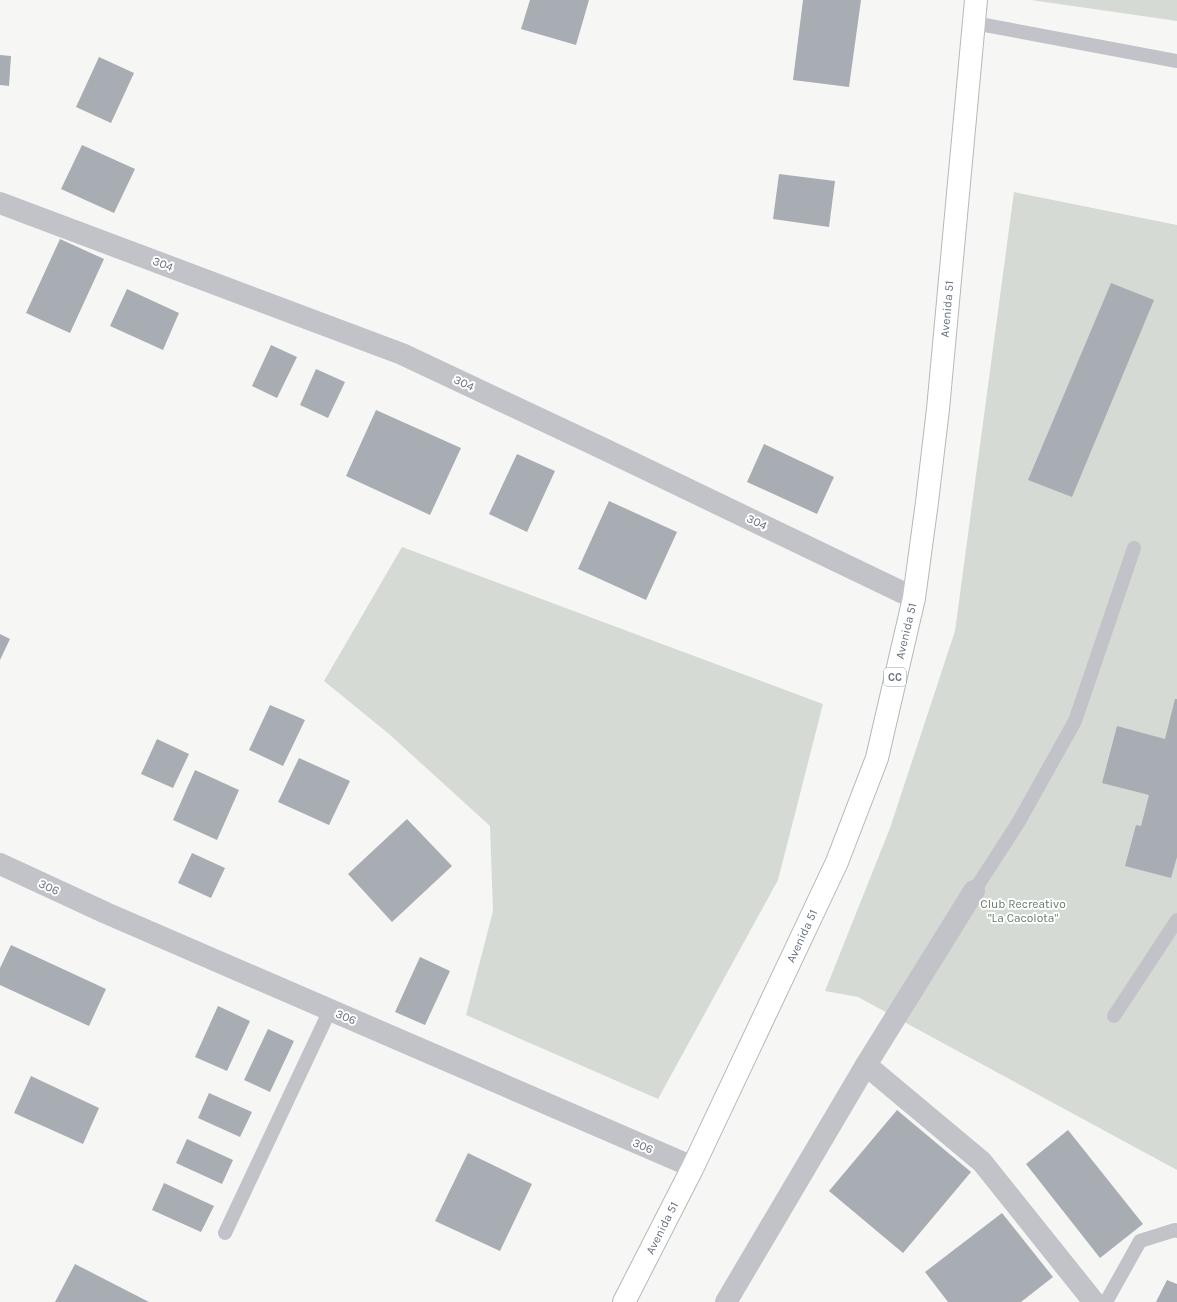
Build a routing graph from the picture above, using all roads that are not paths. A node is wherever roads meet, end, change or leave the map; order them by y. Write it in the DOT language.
graph roads {
  1 [pos="976,0"];
  2 [pos="974,23"];
  3 [pos="1177,61"];
  4 [pos="0,203"];
  5 [pos="1134,548"];
  6 [pos="914,598"];
  7 [pos="0,864"];
  8 [pos="974,891"];
  9 [pos="1177,920"];
  10 [pos="330,1010"];
  11 [pos="1114,1016"];
  12 [pos="866,1065"];
  13 [pos="693,1167"];
  14 [pos="1177,1231"];
  15 [pos="225,1233"];
  16 [pos="624,1302"];
  17 [pos="726,1302"];
  18 [pos="1094,1302"];
  19 [pos="1106,1302"];
  1 -- 2 [label="main road, Avenida 51 / CC"];
  2 -- 3 [label="lane"];
  2 -- 6 [label="main road, Avenida 51 / CC"];
  4 -- 6 [label="street, 304"];
  5 -- 8 [label="lane"];
  6 -- 13 [label="main road, Avenida 51 / CC"];
  7 -- 10 [label="street, 306"];
  8 -- 12 [label="street"];
  9 -- 11 [label="lane"];
  10 -- 13 [label="street, 306"];
  10 -- 15 [label="lane"];
  12 -- 17 [label="street"];
  12 -- 18 [label="street"];
  13 -- 16 [label="main road, Avenida 51 / CC"];
  14 -- 19 [label="lane"];
}
